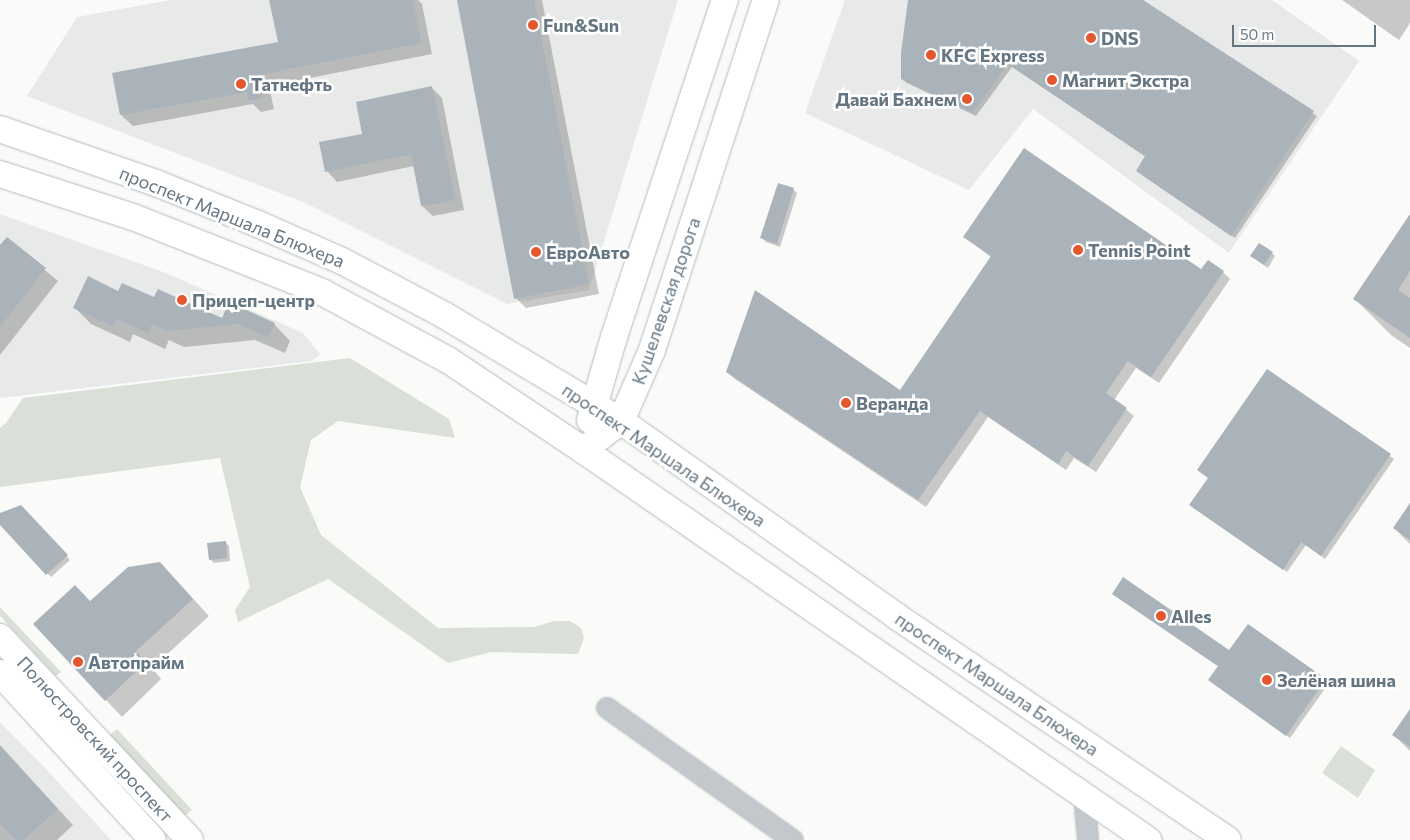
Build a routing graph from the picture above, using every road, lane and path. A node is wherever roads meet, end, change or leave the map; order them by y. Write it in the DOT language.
graph roads {
  1 [pos="724,0"];
  2 [pos="766,0"];
  3 [pos="0,129"];
  4 [pos="0,174"];
  5 [pos="594,404"];
  6 [pos="621,421"];
  7 [pos="583,450"];
  8 [pos="0,637"];
  9 [pos="0,673"];
  10 [pos="607,708"];
  11 [pos="1084,796"];
  12 [pos="153,840"];
  13 [pos="190,840"];
  14 [pos="793,840"];
  15 [pos="1088,840"];
  16 [pos="1148,840"];
  17 [pos="1228,840"];
  1 -- 5 [label="main road, Кушелевская дорога"];
  2 -- 6 [label="main road, Кушелевская дорога"];
  3 -- 5 [label="main road, проспект Маршала Блюхера"];
  4 -- 7 [label="main road, проспект Маршала Блюхера"];
  5 -- 6 [label="main road, проспект Маршала Блюхера"];
  5 -- 7 [label="main road, Кушелевская дорога"];
  6 -- 7 [label="main road, Кушелевская дорога"];
  6 -- 17 [label="main road, проспект Маршала Блюхера"];
  7 -- 11 [label="main road, проспект Маршала Блюхера"];
  8 -- 13 [label="main road, Полюстровский проспект"];
  9 -- 12 [label="main road, Полюстровский проспект"];
  10 -- 14 [label="street"];
  11 -- 15 [label="street"];
  11 -- 16 [label="main road, проспект Маршала Блюхера"];
}
